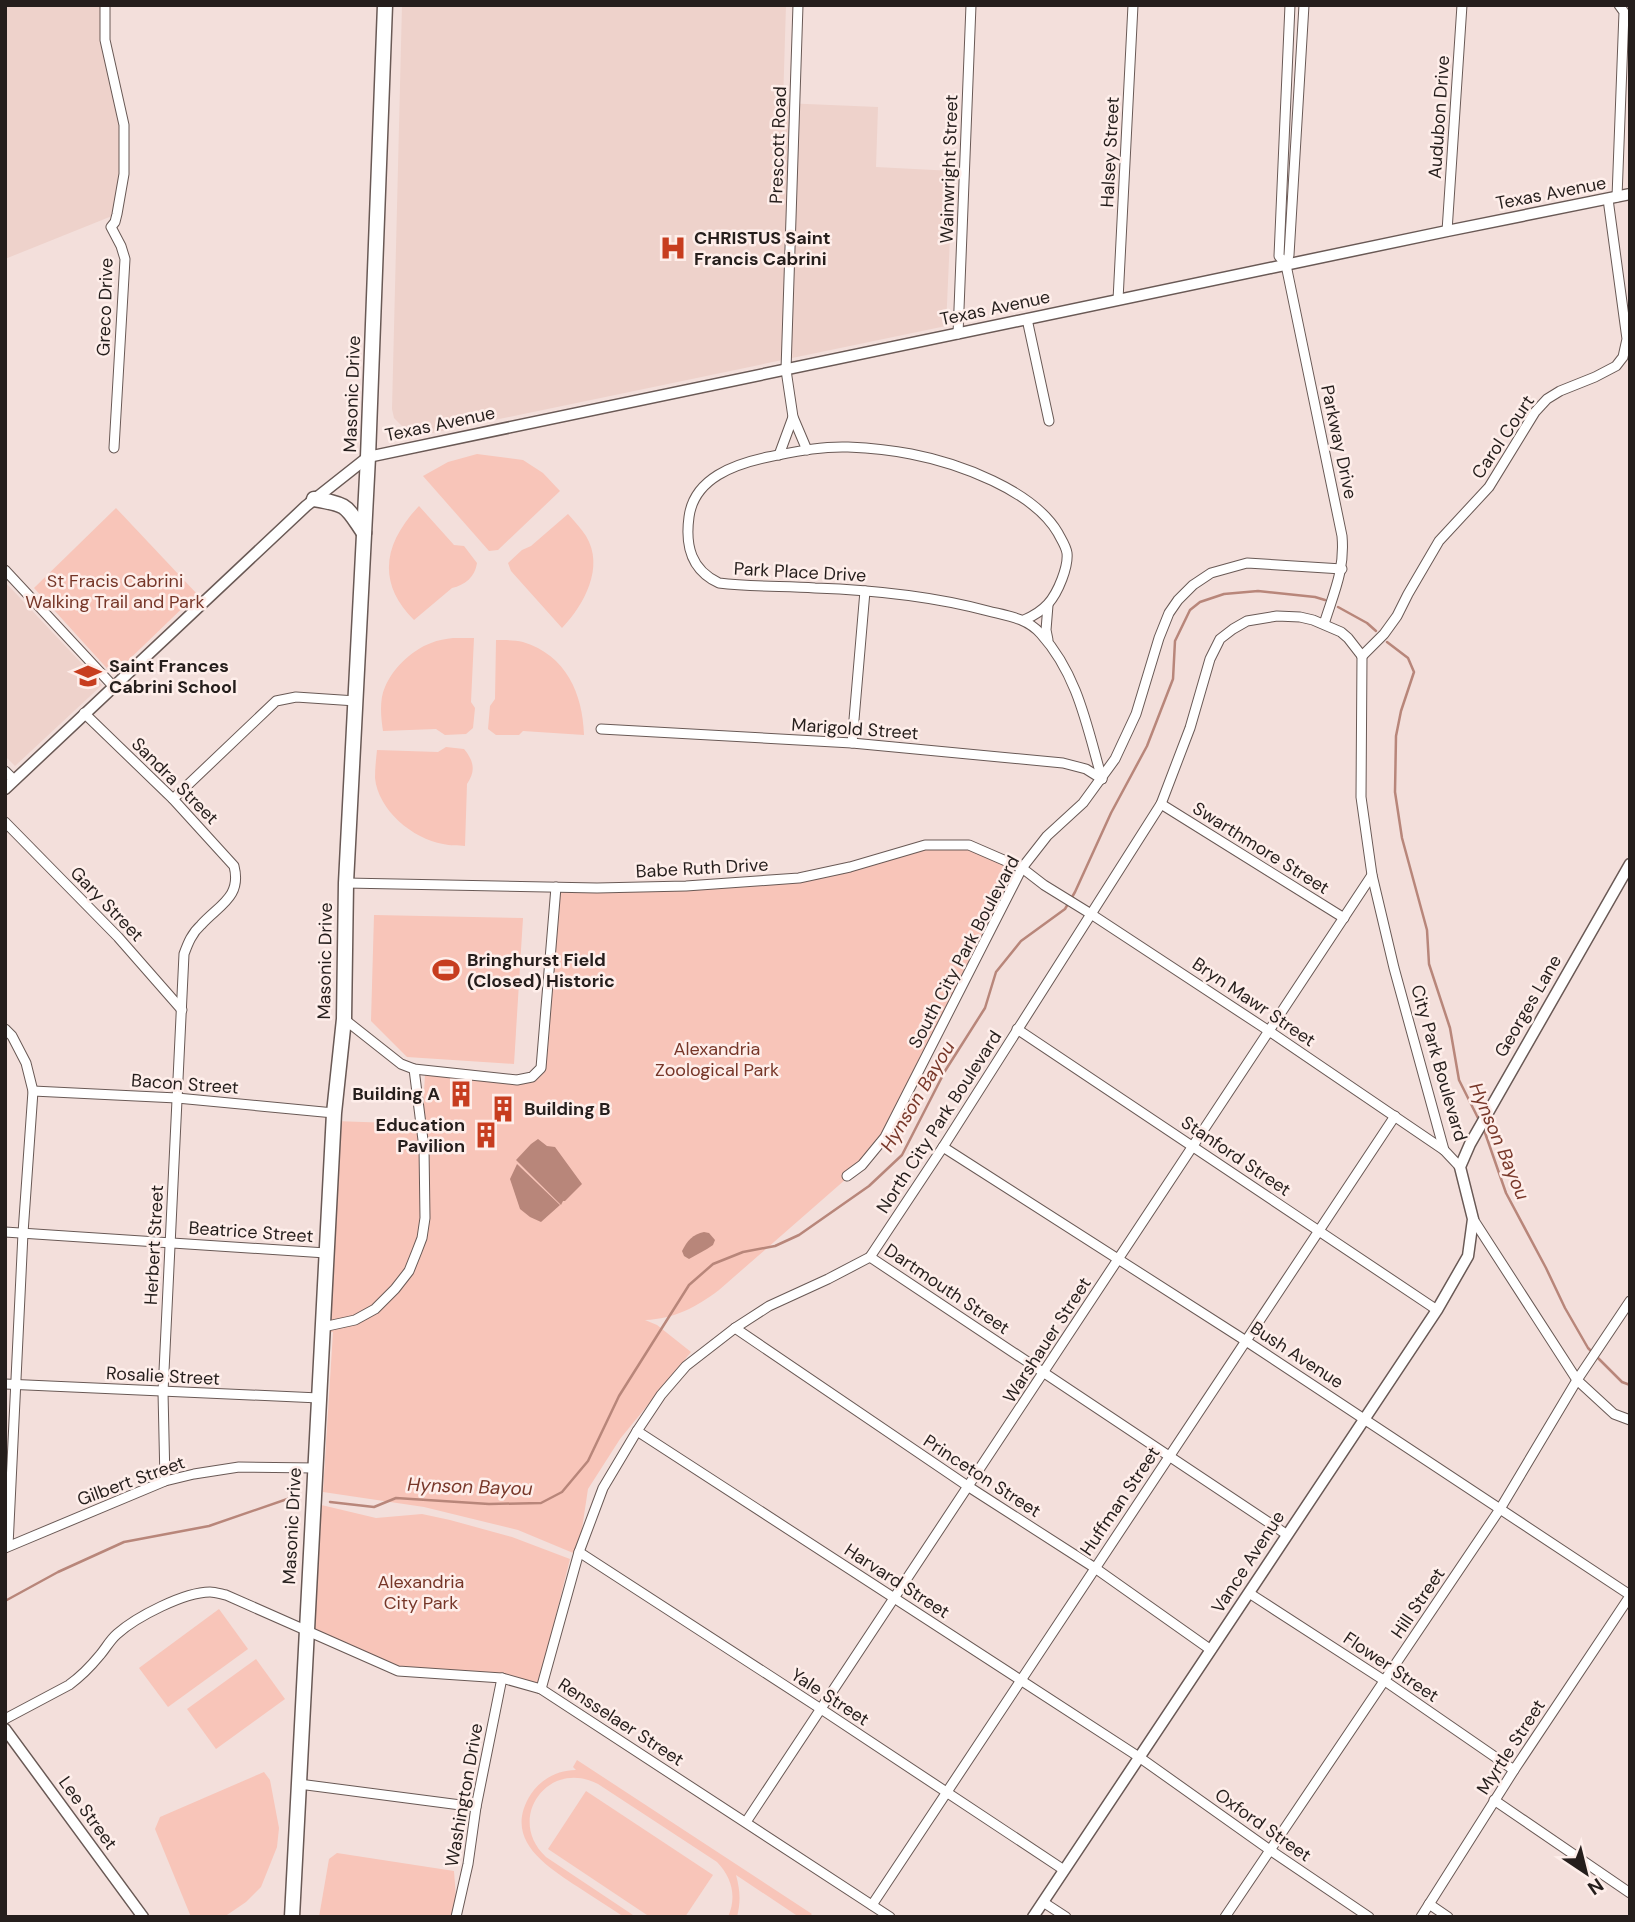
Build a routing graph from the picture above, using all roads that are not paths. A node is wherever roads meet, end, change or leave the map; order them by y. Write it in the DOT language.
graph roads {
  1 [pos="105,5"];
  2 [pos="385,5"];
  3 [pos="798,5"];
  4 [pos="971,5"];
  5 [pos="1133,5"];
  6 [pos="1290,5"];
  7 [pos="1304,5"];
  8 [pos="1462,5"];
  9 [pos="1619,5"];
  10 [pos="1630,194"];
  11 [pos="1612,198"];
  12 [pos="1447,231"];
  13 [pos="1286,265"];
  14 [pos="1118,300"];
  15 [pos="1027,319"];
  16 [pos="958,334"];
  17 [pos="786,370"];
  18 [pos="793,416"];
  19 [pos="1049,421"];
  20 [pos="114,448"];
  21 [pos="807,450"];
  22 [pos="779,455"];
  23 [pos="368,457"];
  24 [pos="314,499"];
  25 [pos="364,533"];
  26 [pos="1342,569"];
  27 [pos="5,570"];
  28 [pos="865,592"];
  29 [pos="1049,604"];
  30 [pos="1024,620"];
  31 [pos="1324,624"];
  32 [pos="1049,645"];
  33 [pos="1362,656"];
  34 [pos="113,686"];
  35 [pos="356,701"];
  36 [pos="84,713"];
  37 [pos="601,729"];
  38 [pos="852,743"];
  39 [pos="5,771"];
  40 [pos="1102,779"];
  41 [pos="14,780"];
  42 [pos="5,789"];
  43 [pos="173,799"];
  44 [pos="1161,804"];
  45 [pos="5,822"];
  46 [pos="1630,864"];
  47 [pos="1021,868"];
  48 [pos="1373,875"];
  49 [pos="237,876"];
  50 [pos="346,883"];
  51 [pos="1044,885"];
  52 [pos="556,887"];
  53 [pos="1091,914"];
  54 [pos="1344,918"];
  55 [pos="182,1010"];
  56 [pos="344,1019"];
  57 [pos="1017,1029"];
  58 [pos="1269,1031"];
  59 [pos="8,1036"];
  60 [pos="414,1069"];
  61 [pos="33,1091"];
  62 [pos="177,1098"];
  63 [pos="334,1112"];
  64 [pos="1395,1116"];
  65 [pos="943,1147"];
  66 [pos="1193,1147"];
  67 [pos="1444,1150"];
  68 [pos="1460,1167"];
  69 [pos="847,1176"];
  70 [pos="1473,1219"];
  71 [pos="1319,1231"];
  72 [pos="5,1232"];
  73 [pos="23,1233"];
  74 [pos="170,1242"];
  75 [pos="326,1253"];
  76 [pos="870,1257"];
  77 [pos="1119,1259"];
  78 [pos="1630,1301"];
  79 [pos="1437,1310"];
  80 [pos="323,1327"];
  81 [pos="736,1328"];
  82 [pos="1246,1340"];
  83 [pos="1044,1373"];
  84 [pos="1577,1380"];
  85 [pos="5,1384"];
  86 [pos="18,1384"];
  87 [pos="163,1392"];
  88 [pos="319,1398"];
  89 [pos="1365,1419"];
  90 [pos="1630,1420"];
  91 [pos="637,1431"];
  92 [pos="1169,1456"];
  93 [pos="315,1468"];
  94 [pos="165,1481"];
  95 [pos="969,1488"];
  96 [pos="1500,1509"];
  97 [pos="1286,1534"];
  98 [pos="7,1547"];
  99 [pos="579,1552"];
  100 [pos="1095,1568"];
  101 [pos="1249,1593"];
  102 [pos="1630,1595"];
  103 [pos="895,1598"];
  104 [pos="305,1629"];
  105 [pos="1211,1650"];
  106 [pos="502,1678"];
  107 [pos="1021,1679"];
  108 [pos="1385,1681"];
  109 [pos="541,1689"];
  110 [pos="821,1709"];
  111 [pos="5,1719"];
  112 [pos="7,1734"];
  113 [pos="1139,1757"];
  114 [pos="1514,1770"];
  115 [pos="299,1784"];
  116 [pos="946,1793"];
  117 [pos="1494,1800"];
  118 [pos="476,1807"];
  119 [pos="746,1822"];
  120 [pos="1270,1850"];
  121 [pos="1064,1870"];
  122 [pos="1630,1893"];
  123 [pos="1043,1902"];
  124 [pos="1429,1904"];
  125 [pos="872,1905"];
  126 [pos="143,1917"];
  127 [pos="292,1917"];
  128 [pos="456,1917"];
  129 [pos="890,1917"];
  130 [pos="1033,1917"];
  131 [pos="1066,1917"];
  132 [pos="1225,1917"];
  133 [pos="1369,1917"];
  134 [pos="1420,1917"];
  135 [pos="1448,1917"];
  1 -- 20 [label="street, Greco Drive"];
  2 -- 23 [label="main road, Masonic Drive"];
  3 -- 17 [label="street, Prescott Road"];
  4 -- 16 [label="street, Wainwright Street"];
  5 -- 14 [label="street, Halsey Street"];
  6 -- 13 [label="street, Parkway Drive"];
  7 -- 13 [label="street, Parkway Drive"];
  8 -- 12 [label="street, Audubon Drive"];
  9 -- 11 [label="street"];
  10 -- 11 [label="street, Texas Avenue"];
  11 -- 12 [label="street, Texas Avenue"];
  11 -- 33 [label="street, Carol Court"];
  12 -- 13 [label="street, Texas Avenue"];
  13 -- 14 [label="street, Texas Avenue"];
  13 -- 26 [label="street, Parkway Drive"];
  14 -- 15 [label="street, Texas Avenue"];
  15 -- 16 [label="street, Texas Avenue"];
  15 -- 19 [label="street"];
  16 -- 17 [label="street, Texas Avenue"];
  17 -- 18 [label="street, Prescott Road"];
  17 -- 23 [label="street, Texas Avenue"];
  18 -- 21 [label="street"];
  18 -- 22 [label="street"];
  21 -- 22 [label="street, Park Place Drive"];
  21 -- 29 [label="street, Park Place Drive"];
  22 -- 28 [label="street, Park Place Drive"];
  23 -- 24 [label="street"];
  23 -- 25 [label="main road, Masonic Drive"];
  24 -- 25 [label="main road"];
  24 -- 34 [label="street"];
  25 -- 35 [label="main road, Masonic Drive"];
  26 -- 31 [label="street, Parkway Drive"];
  26 -- 40 [label="street, South City Park Boulevard"];
  27 -- 34 [label="street"];
  28 -- 30 [label="street, Park Place Drive"];
  28 -- 38 [label="street"];
  29 -- 30 [label="street"];
  29 -- 32 [label="street"];
  30 -- 32 [label="street"];
  31 -- 33 [label="street, North City Park Boulevard"];
  31 -- 44 [label="street, North City Park Boulevard"];
  32 -- 40 [label="street"];
  33 -- 48 [label="street, City Park Boulevard"];
  34 -- 36 [label="street"];
  35 -- 43 [label="street"];
  35 -- 50 [label="main road, Masonic Drive"];
  36 -- 41 [label="street"];
  36 -- 43 [label="street, Sandra Street"];
  37 -- 38 [label="street, Marigold Street"];
  38 -- 40 [label="street, Marigold Street"];
  39 -- 41 [label="street"];
  40 -- 47 [label="street, South City Park Boulevard"];
  41 -- 42 [label="street"];
  43 -- 49 [label="street, Sandra Street"];
  44 -- 53 [label="street, North City Park Boulevard"];
  44 -- 54 [label="street, Swarthmore Street"];
  45 -- 55 [label="street, Gary Street"];
  46 -- 68 [label="street, Georges Lane"];
  47 -- 51 [label="street, Babe Ruth Drive"];
  47 -- 52 [label="street, Babe Ruth Drive"];
  47 -- 69 [label="street, South City Park Boulevard"];
  48 -- 54 [label="street, Warshauer Street"];
  48 -- 67 [label="street, City Park Boulevard"];
  49 -- 55 [label="street, Herbert Street"];
  50 -- 52 [label="street, Babe Ruth Drive"];
  50 -- 56 [label="main road, Masonic Drive"];
  51 -- 53 [label="street, Bryn Mawr Street"];
  52 -- 60 [label="street"];
  53 -- 57 [label="street, North City Park Boulevard"];
  53 -- 58 [label="street, Bryn Mawr Street"];
  54 -- 58 [label="street, Warshauer Street"];
  55 -- 62 [label="street, Herbert Street"];
  56 -- 60 [label="street"];
  56 -- 63 [label="main road, Masonic Drive"];
  57 -- 65 [label="street, North City Park Boulevard"];
  57 -- 66 [label="street, Stanford Street"];
  58 -- 64 [label="street, Bryn Mawr Street"];
  58 -- 66 [label="street, Warshauer Street"];
  59 -- 61 [label="street"];
  60 -- 80 [label="street"];
  61 -- 62 [label="street, Bacon Street"];
  61 -- 73 [label="street"];
  62 -- 63 [label="street, Bacon Street"];
  62 -- 74 [label="street, Herbert Street"];
  63 -- 75 [label="main road, Masonic Drive"];
  64 -- 67 [label="street, Bryn Mawr Street"];
  64 -- 71 [label="street, Huffman Street"];
  65 -- 76 [label="street, North City Park Boulevard"];
  65 -- 77 [label="street, Bush Avenue"];
  66 -- 71 [label="street, Stanford Street"];
  66 -- 77 [label="street, Warshauer Street"];
  67 -- 68 [label="street, City Park Boulevard"];
  68 -- 70 [label="street, City Park Boulevard"];
  70 -- 79 [label="street, Vance Avenue"];
  70 -- 84 [label="street, City Park Boulevard"];
  71 -- 79 [label="street, Stanford Street"];
  71 -- 82 [label="street, Huffman Street"];
  72 -- 73 [label="street, Beatrice Street"];
  73 -- 74 [label="street, Beatrice Street"];
  73 -- 86 [label="street"];
  74 -- 75 [label="street, Beatrice Street"];
  74 -- 87 [label="street, Herbert Street"];
  75 -- 80 [label="main road, Masonic Drive"];
  76 -- 81 [label="street, North City Park Boulevard"];
  76 -- 83 [label="street, Dartmouth Street"];
  77 -- 82 [label="street, Bush Avenue"];
  77 -- 83 [label="street, Warshauer Street"];
  78 -- 84 [label="street, Hill Street"];
  79 -- 89 [label="street, Vance Avenue"];
  80 -- 88 [label="main road, Masonic Drive"];
  81 -- 91 [label="street, North City Park Boulevard"];
  81 -- 95 [label="street, Princeton Street"];
  82 -- 89 [label="street, Bush Avenue"];
  82 -- 92 [label="street, Huffman Street"];
  83 -- 92 [label="street, Dartmouth Street"];
  83 -- 95 [label="street, Warshauer Street"];
  84 -- 90 [label="street, City Park Boulevard"];
  84 -- 96 [label="street, Hill Street"];
  85 -- 86 [label="street, Rosalie Street"];
  86 -- 87 [label="street, Rosalie Street"];
  86 -- 98 [label="street"];
  87 -- 88 [label="street, Rosalie Street"];
  87 -- 94 [label="street, Herbert Street"];
  88 -- 93 [label="main road, Masonic Drive"];
  89 -- 96 [label="street, Bush Avenue"];
  89 -- 97 [label="street, Vance Avenue"];
  91 -- 99 [label="street, North City Park Boulevard"];
  91 -- 103 [label="street, Harvard Street"];
  92 -- 97 [label="street, Dartmouth Street"];
  92 -- 100 [label="street, Huffman Street"];
  93 -- 94 [label="street, Gilbert Street"];
  93 -- 104 [label="main road, Masonic Drive"];
  94 -- 98 [label="street, Gilbert Street"];
  95 -- 100 [label="street, Princeton Street"];
  95 -- 103 [label="street, Warshauer Street"];
  96 -- 102 [label="street, Bush Avenue"];
  96 -- 108 [label="street, Hill Street"];
  97 -- 101 [label="street, Vance Avenue"];
  99 -- 109 [label="street, North City Park Boulevard"];
  99 -- 110 [label="street, Yale Street"];
  100 -- 105 [label="street, Princeton Street"];
  100 -- 107 [label="street, Huffman Street"];
  101 -- 105 [label="street, Vance Avenue"];
  101 -- 108 [label="street, Flower Street"];
  102 -- 114 [label="street, Myrtle Street"];
  103 -- 107 [label="street, Harvard Street"];
  103 -- 110 [label="street, Warshauer Street"];
  104 -- 106 [label="street, Rensselaer Street"];
  104 -- 111 [label="street, Rensselaer Street"];
  104 -- 115 [label="main road, Masonic Drive"];
  105 -- 113 [label="street, Vance Avenue"];
  106 -- 109 [label="street, Rensselaer Street"];
  106 -- 118 [label="street, Washington Drive"];
  107 -- 113 [label="street, Harvard Street"];
  107 -- 116 [label="street, Huffman Street"];
  108 -- 114 [label="street, Flower Street"];
  108 -- 120 [label="street, Hill Street"];
  109 -- 119 [label="street, Rensselaer Street"];
  110 -- 116 [label="street, Yale Street"];
  110 -- 119 [label="street, Warshauer Street"];
  112 -- 126 [label="street, Lee Street"];
  113 -- 120 [label="street, Oxford Street"];
  113 -- 121 [label="street, Vance Avenue"];
  114 -- 117 [label="street, Myrtle Street"];
  115 -- 118 [label="street"];
  115 -- 127 [label="main road, Masonic Drive"];
  116 -- 121 [label="street, Yale Street"];
  116 -- 125 [label="street, Huffman Street"];
  117 -- 122 [label="street"];
  117 -- 124 [label="street, Myrtle Street"];
  118 -- 128 [label="street, Washington Drive"];
  119 -- 125 [label="street, Rensselaer Street"];
  120 -- 132 [label="street, Hill Street"];
  120 -- 133 [label="street, Oxford Street"];
  121 -- 123 [label="street, Vance Avenue"];
  123 -- 130 [label="street, Vance Avenue"];
  123 -- 131 [label="street"];
  124 -- 134 [label="street, Myrtle Street"];
  124 -- 135 [label="street"];
  125 -- 129 [label="street, Rensselaer Street"];
}
